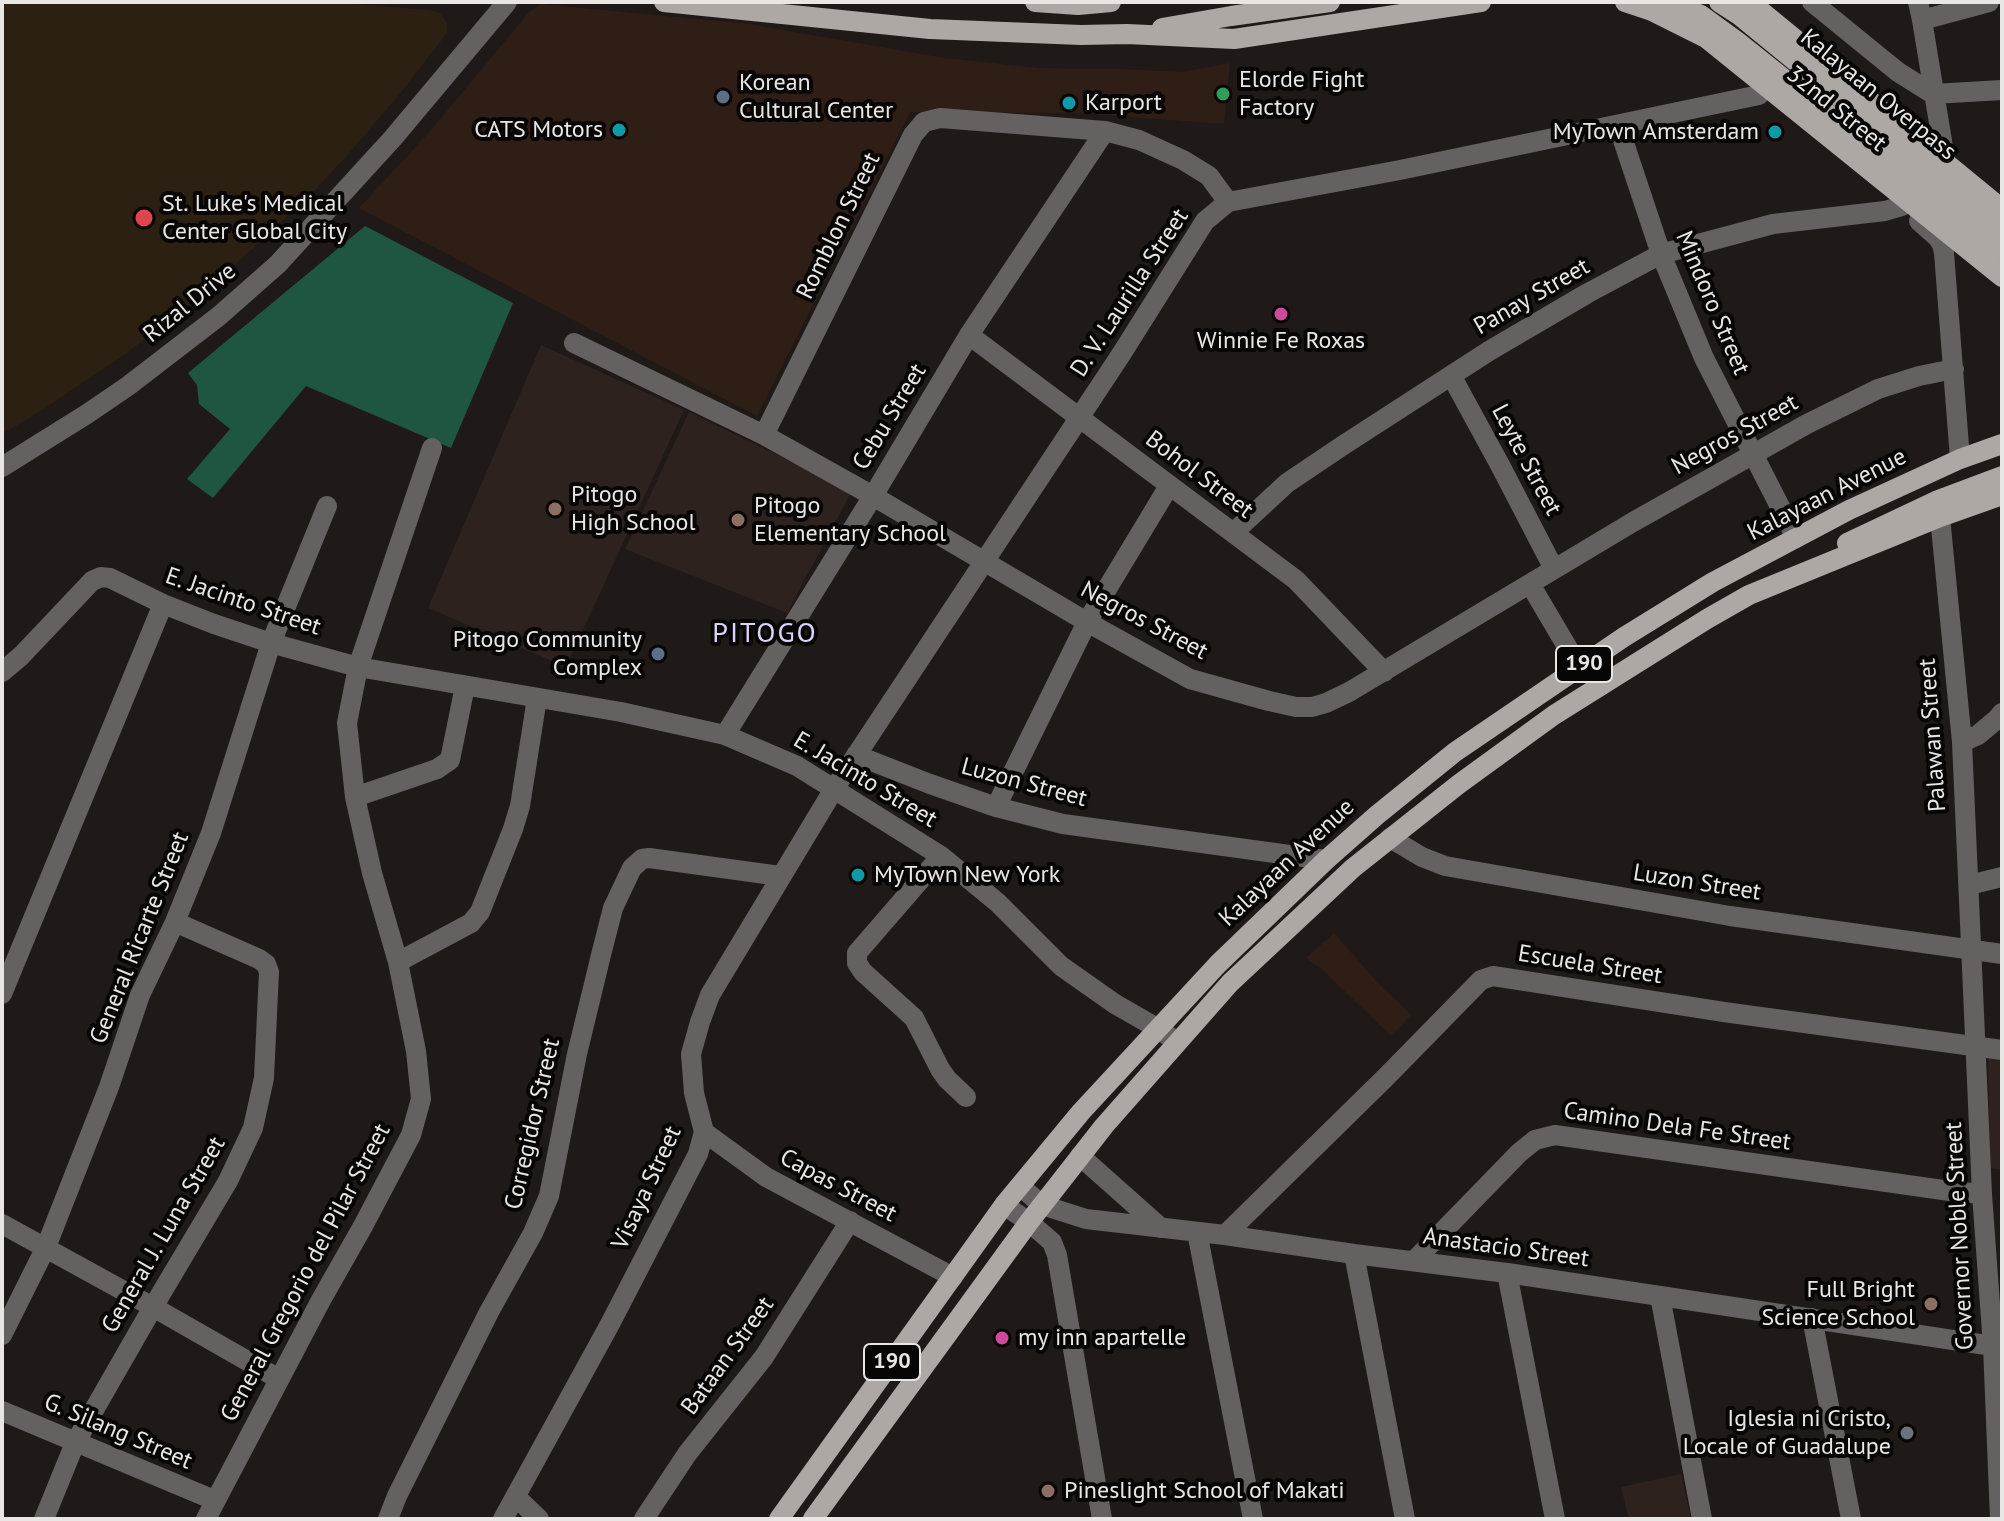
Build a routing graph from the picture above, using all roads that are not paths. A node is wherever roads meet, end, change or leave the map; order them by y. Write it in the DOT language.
graph roads {
  1 [pos="507,2"];
  2 [pos="664,2"];
  3 [pos="1035,2"];
  4 [pos="1111,2"];
  5 [pos="1330,2"];
  6 [pos="1481,2"];
  7 [pos="1625,2"];
  8 [pos="1670,2"];
  9 [pos="1719,2"];
  10 [pos="1742,2"];
  11 [pos="1750,2"];
  12 [pos="1812,2"];
  13 [pos="1989,2"];
  14 [pos="1920,11"];
  15 [pos="1127,34"];
  16 [pos="1706,38"];
  17 [pos="2002,90"];
  18 [pos="1933,94"];
  19 [pos="1759,95"];
  20 [pos="1618,125"];
  21 [pos="1105,131"];
  22 [pos="1944,153"];
  23 [pos="1228,202"];
  24 [pos="2002,209"];
  25 [pos="2002,230"];
  26 [pos="2002,253"];
  27 [pos="1661,254"];
  28 [pos="2002,277"];
  29 [pos="969,335"];
  30 [pos="574,343"];
  31 [pos="1954,369"];
  32 [pos="1452,377"];
  33 [pos="1078,418"];
  34 [pos="764,435"];
  35 [pos="2002,444"];
  36 [pos="432,448"];
  37 [pos="1752,455"];
  38 [pos="1960,459"];
  39 [pos="2,467"];
  40 [pos="2002,476"];
  41 [pos="1169,486"];
  42 [pos="2002,495"];
  43 [pos="873,496"];
  44 [pos="327,506"];
  45 [pos="1940,517"];
  46 [pos="1233,533"];
  47 [pos="1796,538"];
  48 [pos="984,560"];
  49 [pos="1554,569"];
  50 [pos="1530,584"];
  51 [pos="1749,595"];
  52 [pos="163,604"];
  53 [pos="1087,622"];
  54 [pos="271,643"];
  55 [pos="358,667"];
  56 [pos="1579,667"];
  57 [pos="2,672"];
  58 [pos="1384,672"];
  59 [pos="465,686"];
  60 [pos="537,698"];
  61 [pos="2002,713"];
  62 [pos="725,735"];
  63 [pos="1962,742"];
  64 [pos="856,755"];
  65 [pos="834,789"];
  66 [pos="355,797"];
  67 [pos="996,807"];
  68 [pos="1390,838"];
  69 [pos="941,856"];
  70 [pos="1326,860"];
  71 [pos="780,876"];
  72 [pos="2002,877"];
  73 [pos="1969,885"];
  74 [pos="175,922"];
  75 [pos="1972,949"];
  76 [pos="2002,954"];
  77 [pos="398,962"];
  78 [pos="2,994"];
  79 [pos="1157,1028"];
  80 [pos="1177,1042"];
  81 [pos="1975,1046"];
  82 [pos="2002,1050"];
  83 [pos="966,1097"];
  84 [pos="704,1132"];
  85 [pos="1080,1156"];
  86 [pos="1020,1186"];
  87 [pos="1982,1194"];
  88 [pos="1004,1205"];
  89 [pos="1042,1205"];
  90 [pos="850,1221"];
  91 [pos="1029,1222"];
  92 [pos="2,1224"];
  93 [pos="1161,1228"];
  94 [pos="1197,1232"];
  95 [pos="1225,1235"];
  96 [pos="46,1247"];
  97 [pos="1354,1254"];
  98 [pos="1414,1261"];
  99 [pos="1507,1273"];
  100 [pos="953,1277"];
  101 [pos="1660,1296"];
  102 [pos="153,1307"];
  103 [pos="1812,1318"];
  104 [pos="2,1335"];
  105 [pos="1993,1346"];
  106 [pos="279,1379"];
  107 [pos="2,1411"];
  108 [pos="75,1443"];
  109 [pos="516,1497"];
  110 [pos="210,1510"];
  111 [pos="1098,1518"];
  112 [pos="44,1519"];
  113 [pos="388,1519"];
  114 [pos="503,1519"];
  115 [pos="539,1519"];
  116 [pos="644,1519"];
  117 [pos="779,1519"];
  118 [pos="813,1519"];
  119 [pos="1253,1519"];
  120 [pos="1405,1519"];
  121 [pos="1555,1519"];
  122 [pos="1702,1519"];
  123 [pos="1851,1519"];
  124 [pos="2000,1519"];
  1 -- 39 [label="street, Rizal Drive"];
  2 -- 15 [label="main road"];
  3 -- 4 [label="main road"];
  5 -- 15 [label="main road"];
  6 -- 15 [label="main road"];
  7 -- 16 [label="main road, 32nd Street"];
  8 -- 26 [label="main road, Kalayaan Overpass, bridge"];
  9 -- 25 [label="main road, Kalayaan Overpass, bridge"];
  10 -- 16 [label="main road"];
  11 -- 24 [label="main road, 32nd Street"];
  12 -- 18 [label="street"];
  13 -- 14 [label="street"];
  14 -- 18 [label="street"];
  16 -- 28 [label="main road, 32nd Street"];
  17 -- 18 [label="street"];
  18 -- 22 [label="street"];
  19 -- 20 [label="street"];
  20 -- 23 [label="street"];
  20 -- 27 [label="street, Mindoro Street"];
  21 -- 23 [label="street, Romblon Street"];
  21 -- 29 [label="street, Cebu Street"];
  21 -- 34 [label="street, Romblon Street"];
  23 -- 33 [label="street, D. V. Laurilla Street"];
  27 -- 31 [label="street, Panay Street"];
  27 -- 32 [label="street, Panay Street"];
  27 -- 37 [label="street, Mindoro Street"];
  29 -- 33 [label="street, Bohol Street"];
  29 -- 43 [label="street, Cebu Street"];
  30 -- 34 [label="street, Negros Street"];
  31 -- 37 [label="street, Negros Street"];
  31 -- 38 [label="street"];
  32 -- 46 [label="street, Panay Street"];
  32 -- 49 [label="street, Leyte Street"];
  33 -- 41 [label="street, Bohol Street"];
  33 -- 48 [label="street, D. V. Laurilla Street"];
  34 -- 43 [label="street, Negros Street"];
  35 -- 38 [label="main road, Kalayaan Avenue / 190"];
  36 -- 55 [label="street, General Gregorio del Pilar Street"];
  37 -- 47 [label="street, Mindoro Street"];
  37 -- 49 [label="street, Negros Street"];
  38 -- 47 [label="main road, Kalayaan Avenue / 190"];
  40 -- 51 [label="main road"];
  41 -- 46 [label="street, Bohol Street"];
  41 -- 53 [label="street"];
  42 -- 45 [label="main road, Kalayaan Avenue / 190"];
  43 -- 48 [label="street, Negros Street"];
  43 -- 62 [label="street, Cebu Street"];
  44 -- 54 [label="street, General Ricarte Street"];
  45 -- 51 [label="main road, Kalayaan Avenue / 190"];
  45 -- 63 [label="street, Palawan Street"];
  46 -- 58 [label="street, Bohol Street"];
  47 -- 56 [label="main road, Kalayaan Avenue / 190"];
  48 -- 53 [label="street, Negros Street"];
  48 -- 64 [label="street, D. V. Laurilla Street"];
  49 -- 50 [label="street, Negros Street"];
  50 -- 56 [label="street"];
  50 -- 58 [label="street, Negros Street"];
  51 -- 68 [label="main road, Kalayaan Avenue / 190"];
  52 -- 54 [label="street, E. Jacinto Street"];
  52 -- 57 [label="street, E. Jacinto Street"];
  52 -- 78 [label="street"];
  53 -- 58 [label="street, Negros Street"];
  53 -- 67 [label="street"];
  54 -- 55 [label="street, E. Jacinto Street"];
  54 -- 74 [label="street, General Ricarte Street"];
  55 -- 59 [label="street, E. Jacinto Street"];
  55 -- 66 [label="street, General Gregorio del Pilar Street"];
  56 -- 70 [label="main road, Kalayaan Avenue / 190"];
  59 -- 60 [label="street, E. Jacinto Street"];
  59 -- 66 [label="street"];
  60 -- 62 [label="street, E. Jacinto Street"];
  60 -- 77 [label="street"];
  61 -- 63 [label="street"];
  62 -- 65 [label="street, E. Jacinto Street"];
  63 -- 73 [label="street, Palawan Street"];
  64 -- 65 [label="street, D. V. Laurilla Street"];
  64 -- 67 [label="street, Luzon Street"];
  65 -- 69 [label="street, E. Jacinto Street"];
  65 -- 71 [label="street, Visaya Street"];
  66 -- 77 [label="street, General Gregorio del Pilar Street"];
  67 -- 70 [label="street, Luzon Street"];
  68 -- 75 [label="street, Luzon Street"];
  68 -- 80 [label="main road, Kalayaan Avenue / 190"];
  69 -- 79 [label="street, E. Jacinto Street"];
  69 -- 83 [label="street"];
  70 -- 79 [label="main road, Kalayaan Avenue / 190"];
  71 -- 84 [label="street, Visaya Street"];
  71 -- 113 [label="street, Corregidor Street"];
  72 -- 73 [label="street"];
  73 -- 75 [label="street, Palawan Street"];
  74 -- 96 [label="street, General Ricarte Street"];
  74 -- 102 [label="street, General J. Luna Street"];
  75 -- 76 [label="street, Luzon Street"];
  75 -- 81 [label="street, Governor Noble Street"];
  77 -- 106 [label="street, General Gregorio del Pilar Street"];
  79 -- 80 [label="street, E. Jacinto Street"];
  79 -- 86 [label="main road, Kalayaan Avenue / 190"];
  80 -- 85 [label="main road, Kalayaan Avenue / 190"];
  81 -- 82 [label="street, Escuela Street"];
  81 -- 87 [label="street, Governor Noble Street"];
  81 -- 95 [label="street, Escuela Street"];
  84 -- 90 [label="street, Capas Street"];
  84 -- 109 [label="street, Visaya Street"];
  85 -- 89 [label="main road, Kalayaan Avenue / 190"];
  85 -- 93 [label="street"];
  86 -- 88 [label="main road, Kalayaan Avenue / 190"];
  86 -- 89 [label="street, Anastacio Street"];
  87 -- 98 [label="street, Camino Dela Fe Street"];
  87 -- 105 [label="street, Governor Noble Street"];
  88 -- 91 [label="street"];
  88 -- 100 [label="main road, Kalayaan Avenue / 190"];
  89 -- 91 [label="main road, Kalayaan Avenue / 190"];
  89 -- 93 [label="street, Anastacio Street"];
  90 -- 100 [label="street, Capas Street"];
  90 -- 116 [label="street, Bataan Street"];
  91 -- 111 [label="street"];
  91 -- 118 [label="main road, Kalayaan Avenue / 190"];
  92 -- 96 [label="street"];
  93 -- 94 [label="street, Anastacio Street"];
  94 -- 95 [label="street, Anastacio Street"];
  94 -- 119 [label="street"];
  95 -- 97 [label="street, Anastacio Street"];
  96 -- 102 [label="street"];
  96 -- 104 [label="street, General Ricarte Street"];
  97 -- 98 [label="street, Anastacio Street"];
  97 -- 120 [label="street"];
  98 -- 99 [label="street, Anastacio Street"];
  99 -- 101 [label="street, Anastacio Street"];
  99 -- 121 [label="street"];
  100 -- 117 [label="main road, Kalayaan Avenue / 190"];
  101 -- 103 [label="street, Anastacio Street"];
  101 -- 122 [label="street"];
  102 -- 106 [label="street"];
  102 -- 108 [label="street, General J. Luna Street"];
  103 -- 105 [label="street, Anastacio Street"];
  103 -- 123 [label="street"];
  105 -- 124 [label="street, Governor Noble Street"];
  106 -- 110 [label="street, General Gregorio del Pilar Street"];
  107 -- 108 [label="street, G. Silang Street"];
  108 -- 110 [label="street, G. Silang Street"];
  108 -- 112 [label="street, General J. Luna Street"];
  109 -- 114 [label="street, Visaya Street"];
  109 -- 115 [label="street"];
}
